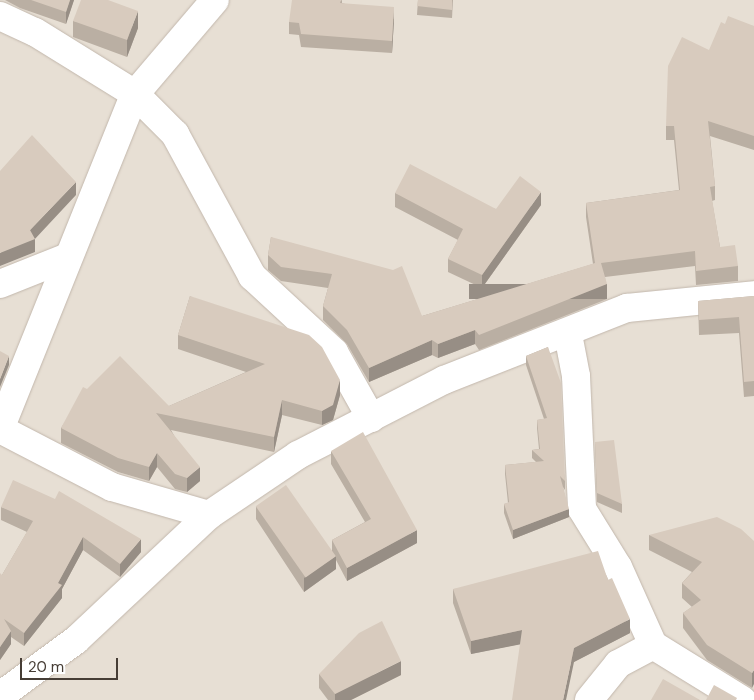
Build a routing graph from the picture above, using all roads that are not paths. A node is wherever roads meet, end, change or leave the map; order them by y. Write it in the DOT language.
graph roads {
  1 [pos="215,0"];
  2 [pos="0,16"];
  3 [pos="135,94"];
  4 [pos="68,257"];
  5 [pos="0,284"];
  6 [pos="754,294"];
  7 [pos="568,334"];
  8 [pos="371,418"];
  9 [pos="0,429"];
  10 [pos="209,515"];
  11 [pos="653,645"];
  12 [pos="0,696"];
  13 [pos="589,700"];
  14 [pos="742,700"];
  1 -- 3 [label="street"];
  2 -- 3 [label="street"];
  3 -- 4 [label="street"];
  3 -- 8 [label="street"];
  4 -- 5 [label="street"];
  4 -- 9 [label="street"];
  6 -- 7 [label="street"];
  7 -- 8 [label="street"];
  7 -- 11 [label="street"];
  8 -- 10 [label="street"];
  9 -- 10 [label="street"];
  10 -- 12 [label="street"];
  11 -- 13 [label="street"];
  11 -- 14 [label="street"];
}
